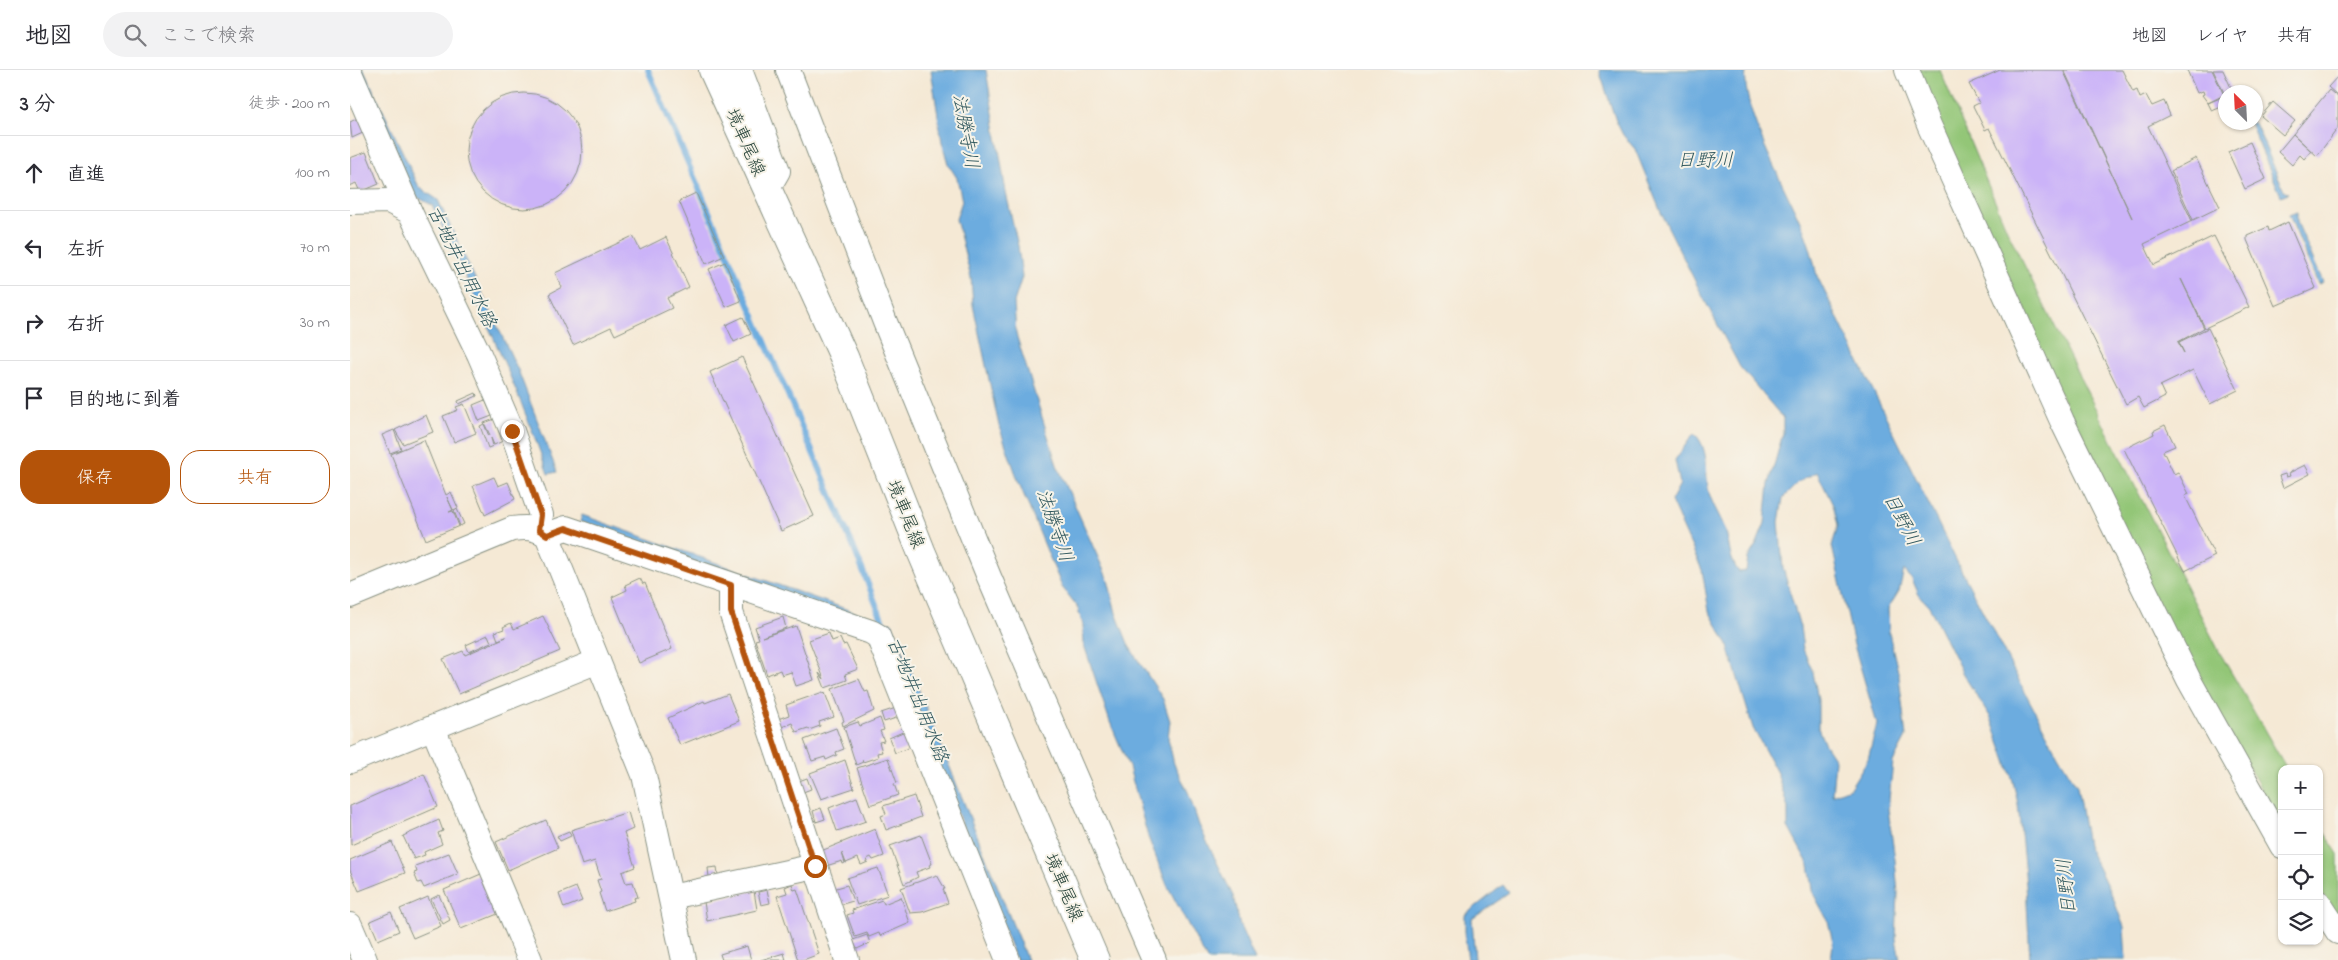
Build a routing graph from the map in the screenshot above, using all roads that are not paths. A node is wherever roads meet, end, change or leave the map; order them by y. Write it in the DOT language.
graph roads {
  1 [pos="713,70"];
  2 [pos="740,70"];
  3 [pos="788,70"];
  4 [pos="1907,70"];
  5 [pos="350,73"];
  6 [pos="767,190"];
  7 [pos="350,202"];
  8 [pos="410,212"];
  9 [pos="543,532"];
  10 [pos="731,585"];
  11 [pos="350,596"];
  12 [pos="598,660"];
  13 [pos="433,728"];
  14 [pos="350,761"];
  15 [pos="2278,839"];
  16 [pos="815,866"];
  17 [pos="671,897"];
  18 [pos="2323,910"];
  19 [pos="350,925"];
  20 [pos="2338,932"];
  21 [pos="364,960"];
  22 [pos="530,960"];
  23 [pos="684,960"];
  24 [pos="847,960"];
  25 [pos="1008,960"];
  26 [pos="1095,960"];
  27 [pos="1154,960"];
  1 -- 6 [label="main road, 境車尾線"];
  2 -- 6 [label="street"];
  3 -- 27 [label="street"];
  4 -- 15 [label="street"];
  5 -- 8 [label="street"];
  6 -- 26 [label="main road, 境車尾線"];
  7 -- 8 [label="street"];
  8 -- 9 [label="street"];
  9 -- 10 [label="street"];
  9 -- 11 [label="street"];
  9 -- 12 [label="street"];
  10 -- 16 [label="street"];
  10 -- 25 [label="street"];
  12 -- 13 [label="street"];
  12 -- 17 [label="street"];
  13 -- 14 [label="street"];
  13 -- 22 [label="street"];
  16 -- 17 [label="street"];
  16 -- 24 [label="street"];
  17 -- 23 [label="street"];
  18 -- 20 [label="street"];
  19 -- 21 [label="street"];
}
